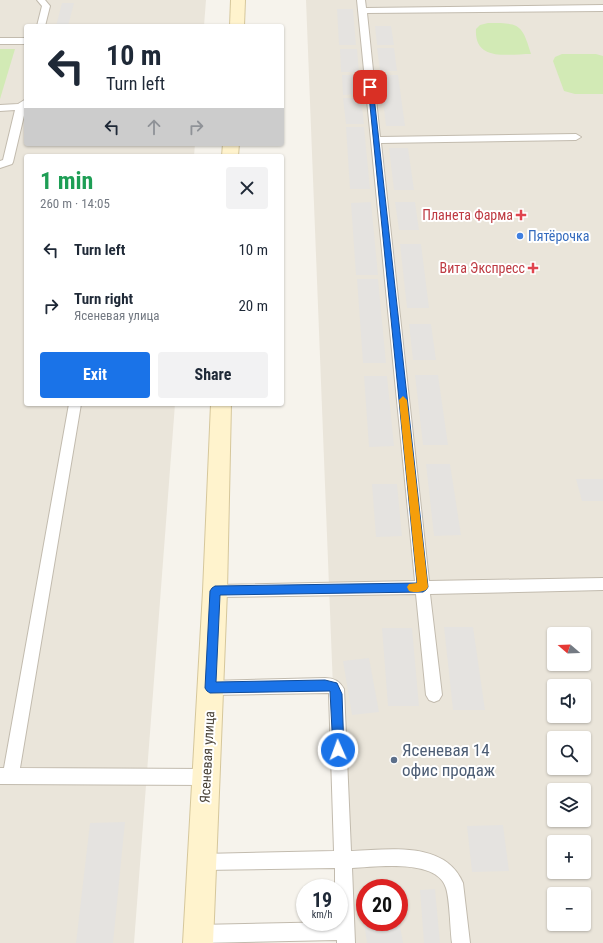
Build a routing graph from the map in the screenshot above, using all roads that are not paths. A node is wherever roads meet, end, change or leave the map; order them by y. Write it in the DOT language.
graph roads {
  1 [pos="41,0"];
  2 [pos="238,0"];
  3 [pos="361,0"];
  4 [pos="603,8"];
  5 [pos="362,11"];
  6 [pos="42,24"];
  7 [pos="237,24"];
  8 [pos="0,41"];
  9 [pos="24,41"];
  10 [pos="23,105"];
  11 [pos="0,108"];
  12 [pos="576,137"];
  13 [pos="376,140"];
  14 [pos="0,165"];
  15 [pos="75,406"];
  16 [pos="221,406"];
  17 [pos="603,584"];
  18 [pos="423,587"];
  19 [pos="215,591"];
  20 [pos="210,688"];
  21 [pos="434,695"];
  22 [pos="5,776"];
  23 [pos="206,776"];
  24 [pos="343,859"];
  25 [pos="202,862"];
  26 [pos="346,937"];
  27 [pos="198,939"];
  28 [pos="461,943"];
  1 -- 6 [label="lane"];
  2 -- 7 [label="main road"];
  3 -- 5 [label="lane"];
  4 -- 5 [label="lane"];
  5 -- 13 [label="lane"];
  8 -- 9 [label="lane"];
  10 -- 11 [label="lane"];
  10 -- 14 [label="lane"];
  12 -- 13 [label="lane"];
  13 -- 18 [label="lane"];
  15 -- 22 [label="lane"];
  16 -- 19 [label="main road, Ясеневая улица"];
  17 -- 18 [label="lane"];
  18 -- 19 [label="lane"];
  18 -- 21 [label="lane"];
  19 -- 20 [label="main road, Ясеневая улица"];
  20 -- 23 [label="main road, Ясеневая улица"];
  20 -- 24 [label="lane"];
  22 -- 23 [label="lane"];
  23 -- 25 [label="main road, Ясеневая улица"];
  24 -- 25 [label="lane"];
  24 -- 26 [label="lane"];
  24 -- 28 [label="lane"];
  25 -- 27 [label="main road, Ясеневая улица"];
  26 -- 27 [label="lane"];
}
